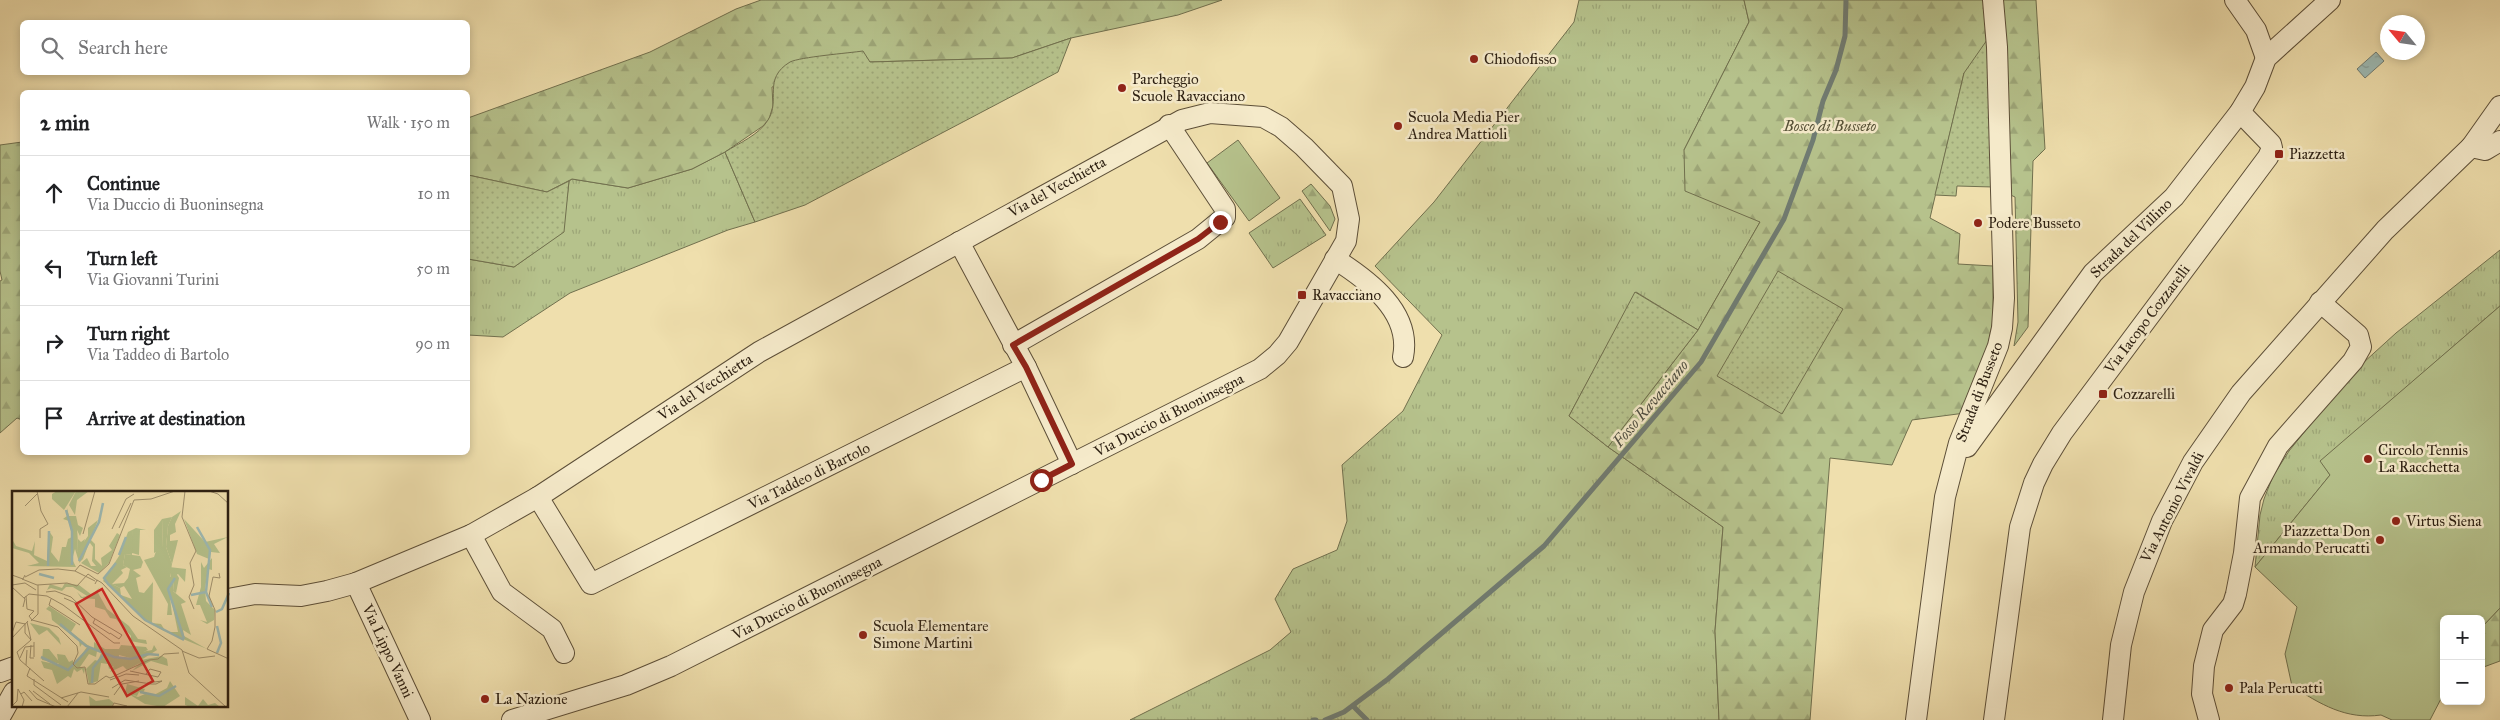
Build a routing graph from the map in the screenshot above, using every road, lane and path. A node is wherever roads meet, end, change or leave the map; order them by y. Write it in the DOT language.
graph roads {
  1 [pos="1993,0"];
  2 [pos="2235,0"];
  3 [pos="2330,0"];
  4 [pos="2266,58"];
  5 [pos="2500,106"];
  6 [pos="2240,112"];
  7 [pos="1169,125"];
  8 [pos="2500,140"];
  9 [pos="2471,147"];
  10 [pos="959,242"];
  11 [pos="1335,259"];
  12 [pos="2320,302"];
  13 [pos="1013,345"];
  14 [pos="1403,357"];
  15 [pos="1026,367"];
  16 [pos="1954,463"];
  17 [pos="1072,464"];
  18 [pos="538,498"];
  19 [pos="471,535"];
  20 [pos="356,583"];
  21 [pos="229,599"];
  22 [pos="564,653"];
  23 [pos="12,668"];
  24 [pos="0,672"];
  25 [pos="12,696"];
  26 [pos="0,717"];
  27 [pos="420,720"];
  28 [pos="512,720"];
  29 [pos="1916,720"];
  30 [pos="1994,720"];
  31 [pos="2113,720"];
  32 [pos="2209,720"];
  1 -- 16 [label="street, Strada di Busseto"];
  2 -- 4 [label="street"];
  3 -- 4 [label="street, Strada del Villino"];
  4 -- 6 [label="street, Strada del Villino"];
  5 -- 9 [label="street, Via Antonio Vivaldi"];
  6 -- 16 [label="street, Strada del Villino"];
  6 -- 30 [label="street, Via Iacopo Cozzarelli"];
  7 -- 10 [label="street, Via del Vecchietta"];
  7 -- 11 [label="street, Via Duccio di Buoninsegna"];
  7 -- 13 [label="street"];
  8 -- 9 [label="street"];
  9 -- 12 [label="street, Via Antonio Vivaldi"];
  10 -- 13 [label="street"];
  10 -- 18 [label="street, Via del Vecchietta"];
  11 -- 14 [label="street"];
  11 -- 17 [label="street, Via Duccio di Buoninsegna"];
  12 -- 31 [label="street, Via Antonio Vivaldi"];
  12 -- 32 [label="street"];
  13 -- 15 [label="street"];
  15 -- 17 [label="street"];
  15 -- 18 [label="street, Via Taddeo di Bartolo"];
  16 -- 29 [label="street, Strada di Busseto"];
  17 -- 28 [label="street, Via Duccio di Buoninsegna"];
  18 -- 19 [label="street, Via del Vecchietta"];
  19 -- 20 [label="street, Via del Vecchietta"];
  19 -- 22 [label="street"];
  20 -- 21 [label="street, Via del Vecchietta"];
  20 -- 27 [label="street, Via Lippo Vanni"];
  23 -- 24 [label="street"];
  25 -- 26 [label="street"];
}
